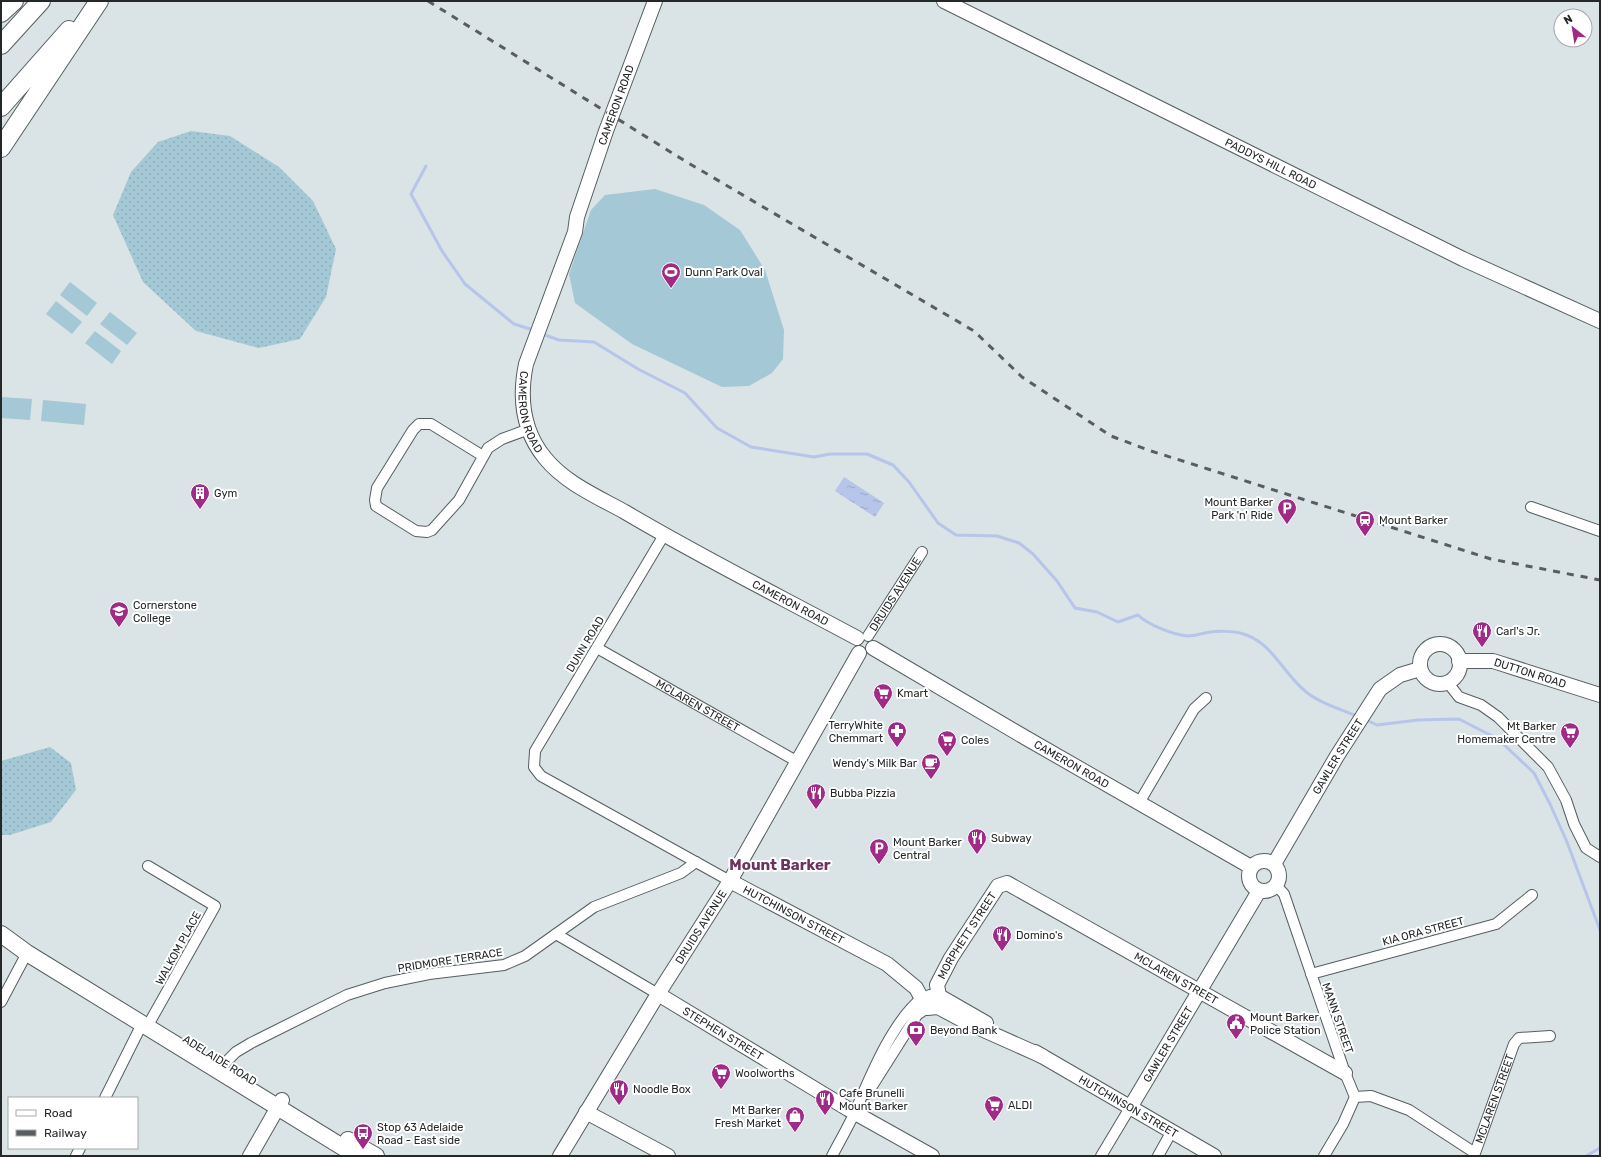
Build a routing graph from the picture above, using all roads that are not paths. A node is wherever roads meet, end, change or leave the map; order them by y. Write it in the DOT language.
graph roads {
  1 [pos="14,1"];
  2 [pos="41,1"];
  3 [pos="95,1"];
  4 [pos="99,1"];
  5 [pos="655,1"];
  6 [pos="944,1"];
  7 [pos="1,14"];
  8 [pos="1,45"];
  9 [pos="1,107"];
  10 [pos="1,148"];
  11 [pos="1600,321"];
  12 [pos="529,429"];
  13 [pos="483,456"];
  14 [pos="1540,510"];
  15 [pos="1600,531"];
  16 [pos="664,535"];
  17 [pos="922,552"];
  18 [pos="866,641"];
  19 [pos="597,648"];
  20 [pos="1459,661"];
  21 [pos="1420,669"];
  22 [pos="1448,682"];
  23 [pos="1600,695"];
  24 [pos="1206,698"];
  25 [pos="798,762"];
  26 [pos="534,767"];
  27 [pos="1139,803"];
  28 [pos="1600,858"];
  29 [pos="696,862"];
  30 [pos="1274,864"];
  31 [pos="148,866"];
  32 [pos="1251,867"];
  33 [pos="730,881"];
  34 [pos="1008,883"];
  35 [pos="1276,885"];
  36 [pos="1259,890"];
  37 [pos="1532,895"];
  38 [pos="1,934"];
  39 [pos="556,934"];
  40 [pos="27,953"];
  41 [pos="1311,974"];
  42 [pos="1200,991"];
  43 [pos="658,994"];
  44 [pos="939,996"];
  45 [pos="1,1002"];
  46 [pos="925,1003"];
  47 [pos="147,1023"];
  48 [pos="1550,1036"];
  49 [pos="1042,1056"];
  50 [pos="225,1063"];
  51 [pos="1345,1074"];
  52 [pos="106,1097"];
  53 [pos="1355,1097"];
  54 [pos="280,1104"];
  55 [pos="1131,1106"];
  56 [pos="586,1112"];
  57 [pos="854,1113"];
  58 [pos="1172,1131"];
  59 [pos="250,1156"];
  60 [pos="357,1156"];
  61 [pos="376,1156"];
  62 [pos="560,1156"];
  63 [pos="668,1156"];
  64 [pos="827,1156"];
  65 [pos="832,1156"];
  66 [pos="932,1156"];
  67 [pos="1100,1156"];
  68 [pos="1158,1156"];
  69 [pos="1214,1156"];
  70 [pos="1324,1156"];
  1 -- 7 [label="highway"];
  2 -- 8 [label="highway"];
  3 -- 9 [label="highway"];
  4 -- 10 [label="highway"];
  5 -- 12 [label="street, CAMERON ROAD"];
  6 -- 11 [label="street, PADDYS HILL ROAD"];
  12 -- 13 [label="street"];
  12 -- 16 [label="street, CAMERON ROAD"];
  13 -- 13 [label="street"];
  14 -- 15 [label="street"];
  16 -- 18 [label="street, CAMERON ROAD"];
  16 -- 19 [label="street, DUNN ROAD"];
  17 -- 18 [label="street, DRUIDS AVENUE"];
  18 -- 25 [label="street, DRUIDS AVENUE"];
  18 -- 27 [label="street, CAMERON ROAD"];
  19 -- 25 [label="street, MCLAREN STREET"];
  19 -- 26 [label="street, DUNN ROAD"];
  20 -- 21 [label="street"];
  20 -- 22 [label="street"];
  20 -- 23 [label="street, DUTTON ROAD"];
  21 -- 22 [label="street"];
  21 -- 30 [label="street, GAWLER STREET"];
  22 -- 28 [label="street"];
  24 -- 27 [label="street"];
  25 -- 33 [label="street, DRUIDS AVENUE"];
  26 -- 29 [label="street, HUTCHINSON STREET"];
  27 -- 32 [label="street, CAMERON ROAD"];
  29 -- 33 [label="street, HUTCHINSON STREET"];
  29 -- 39 [label="street, PRIDMORE TERRACE"];
  30 -- 32 [label="street"];
  30 -- 35 [label="street"];
  31 -- 47 [label="street, WALKOM PLACE"];
  32 -- 36 [label="street"];
  33 -- 43 [label="street, DRUIDS AVENUE"];
  33 -- 46 [label="street, HUTCHINSON STREET"];
  34 -- 42 [label="street, MCLAREN STREET"];
  34 -- 44 [label="street, MORPHETT STREET"];
  35 -- 36 [label="street"];
  35 -- 41 [label="street, MANN STREET"];
  36 -- 42 [label="street, GAWLER STREET"];
  37 -- 41 [label="street, KIA ORA STREET"];
  38 -- 40 [label="main road, ADELAIDE ROAD"];
  39 -- 43 [label="street, STEPHEN STREET"];
  39 -- 50 [label="street, PRIDMORE TERRACE"];
  40 -- 45 [label="street"];
  40 -- 47 [label="main road, ADELAIDE ROAD"];
  41 -- 51 [label="street, MANN STREET"];
  42 -- 51 [label="street, MCLAREN STREET"];
  42 -- 55 [label="street, GAWLER STREET"];
  43 -- 56 [label="street, DRUIDS AVENUE"];
  43 -- 57 [label="street, STEPHEN STREET"];
  44 -- 46 [label="street"];
  44 -- 49 [label="street, HUTCHINSON STREET"];
  46 -- 49 [label="street, HUTCHINSON STREET"];
  46 -- 57 [label="street"];
  47 -- 50 [label="main road, ADELAIDE ROAD"];
  47 -- 52 [label="street"];
  47 -- 54 [label="main road, ADELAIDE ROAD"];
  48 -- 53 [label="street, MCLAREN STREET"];
  49 -- 55 [label="street, HUTCHINSON STREET"];
  50 -- 54 [label="main road, ADELAIDE ROAD"];
  51 -- 53 [label="street, MANN STREET"];
  53 -- 70 [label="street"];
  54 -- 59 [label="street"];
  54 -- 60 [label="main road, ADELAIDE ROAD"];
  54 -- 61 [label="main road, ADELAIDE ROAD"];
  55 -- 58 [label="street, HUTCHINSON STREET"];
  55 -- 67 [label="street, GAWLER STREET"];
  56 -- 62 [label="street, DRUIDS AVENUE"];
  56 -- 63 [label="street"];
  57 -- 64 [label="street"];
  57 -- 65 [label="street"];
  57 -- 66 [label="street, STEPHEN STREET"];
  58 -- 68 [label="street"];
  58 -- 69 [label="street, HUTCHINSON STREET"];
}
